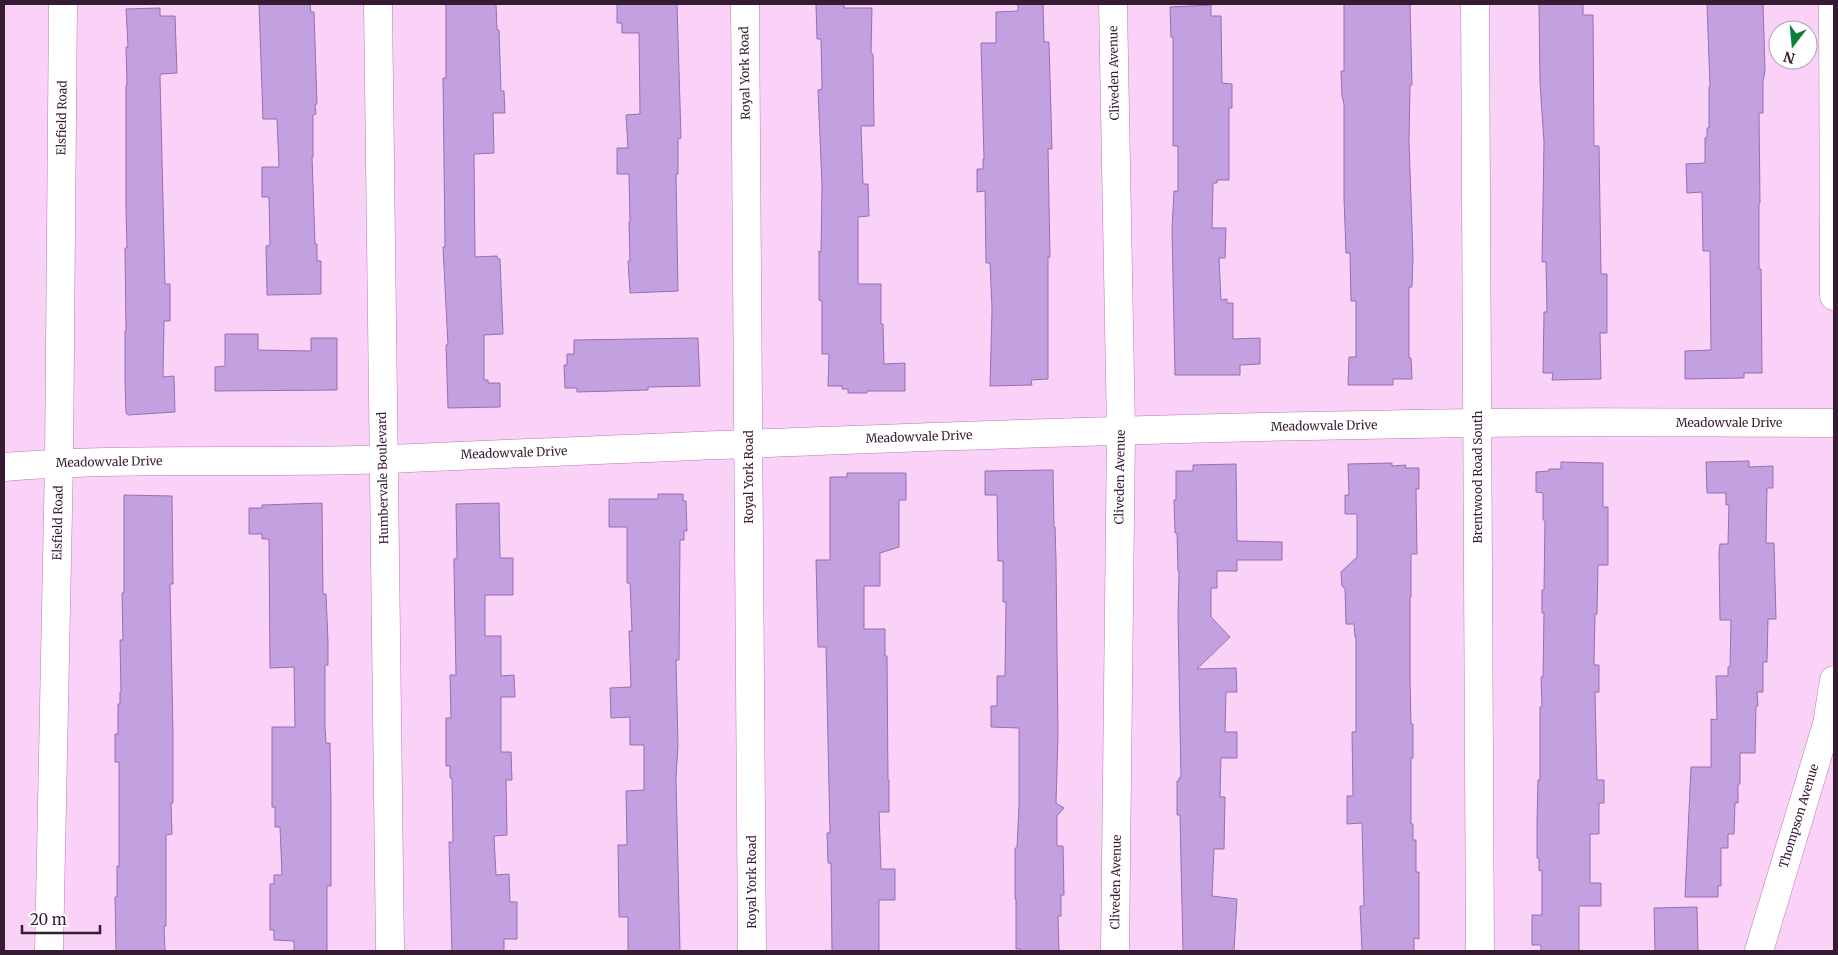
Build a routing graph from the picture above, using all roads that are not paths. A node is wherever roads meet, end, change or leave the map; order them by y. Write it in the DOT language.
graph roads {
  1 [pos="63,4"];
  2 [pos="378,4"];
  3 [pos="744,4"];
  4 [pos="1113,4"];
  5 [pos="1475,4"];
  6 [pos="1833,4"];
  7 [pos="1834,296"];
  8 [pos="1478,423"];
  9 [pos="1834,423"];
  10 [pos="1121,430"];
  11 [pos="749,444"];
  12 [pos="383,459"];
  13 [pos="59,462"];
  14 [pos="4,467"];
  15 [pos="1834,680"];
  16 [pos="49,951"];
  17 [pos="390,951"];
  18 [pos="752,951"];
  19 [pos="1115,951"];
  20 [pos="1480,951"];
  21 [pos="1759,951"];
  1 -- 13 [label="street, Elsfield Road"];
  2 -- 12 [label="street, Humbervale Boulevard"];
  3 -- 11 [label="street, Royal York Road"];
  4 -- 10 [label="street, Cliveden Avenue"];
  5 -- 8 [label="street, Brentwood Road South"];
  6 -- 7 [label="street"];
  8 -- 9 [label="street, Meadowvale Drive"];
  8 -- 10 [label="street, Meadowvale Drive"];
  8 -- 20 [label="street, Brentwood Road South"];
  10 -- 11 [label="street, Meadowvale Drive"];
  10 -- 19 [label="street, Cliveden Avenue"];
  11 -- 12 [label="street, Meadowvale Drive"];
  11 -- 18 [label="street, Royal York Road"];
  12 -- 13 [label="street, Meadowvale Drive"];
  12 -- 17 [label="street, Humbervale Boulevard"];
  13 -- 14 [label="street, Meadowvale Drive"];
  13 -- 16 [label="street, Elsfield Road"];
  15 -- 21 [label="street, Thompson Avenue"];
}
